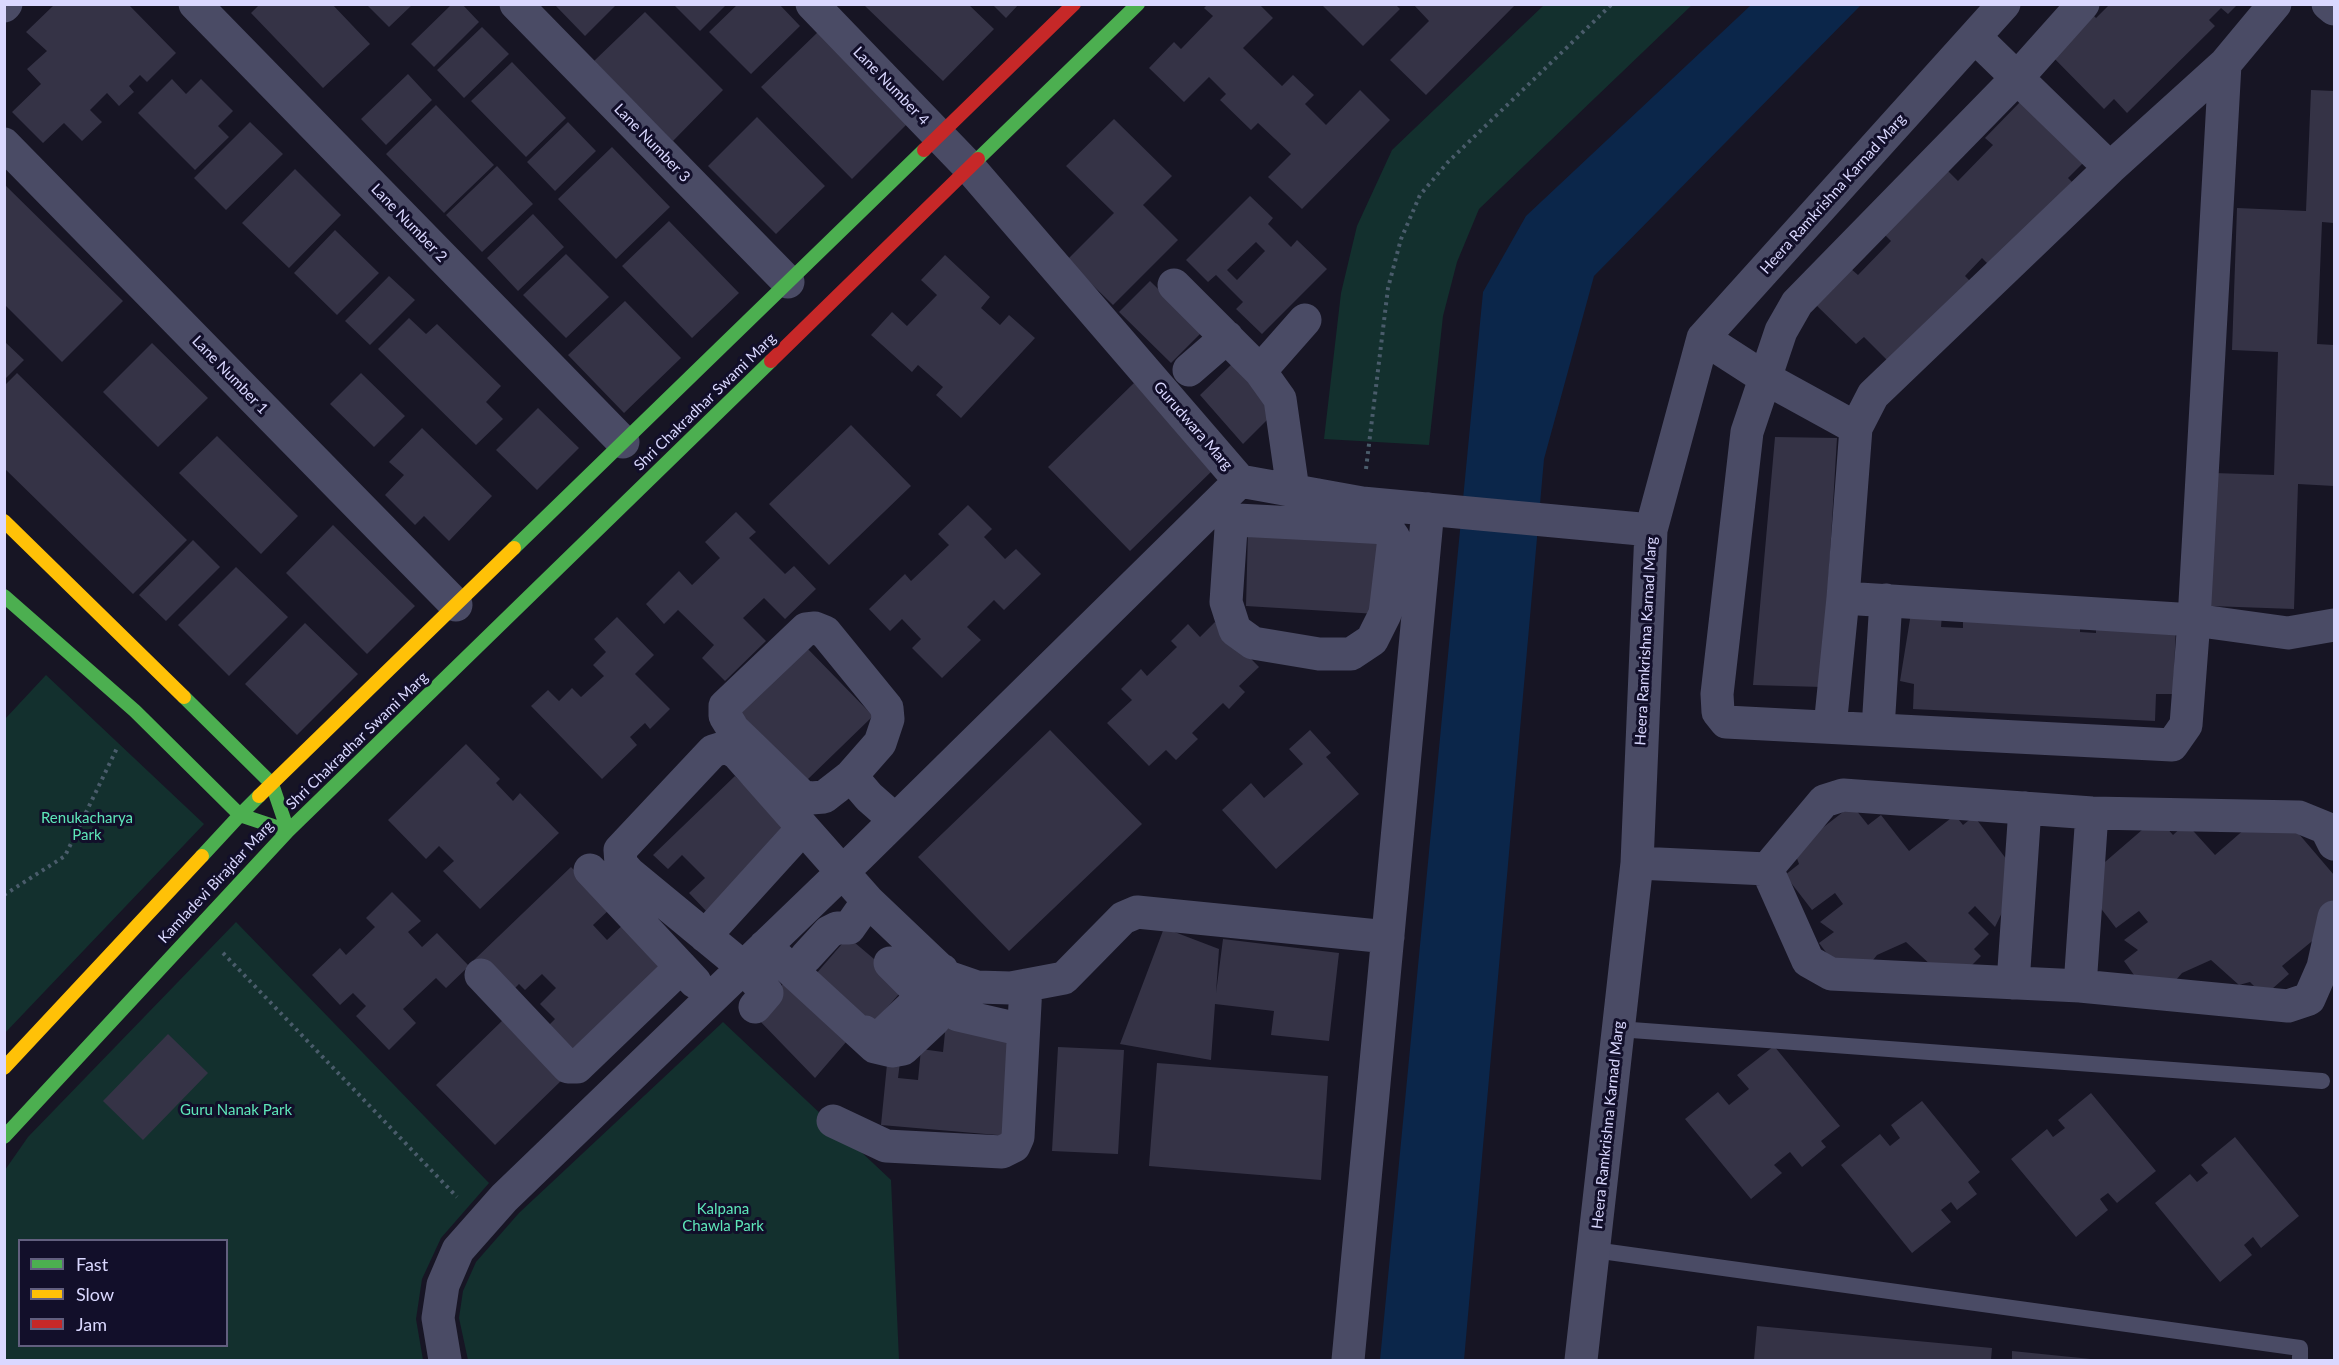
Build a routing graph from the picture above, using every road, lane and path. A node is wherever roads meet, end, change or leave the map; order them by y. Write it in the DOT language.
graph roads {
  1 [pos="195,4"];
  2 [pos="516,4"];
  3 [pos="812,4"];
  4 [pos="1074,4"];
  5 [pos="1138,4"];
  6 [pos="1612,4"];
  7 [pos="2004,4"];
  8 [pos="2083,4"];
  9 [pos="2275,4"];
  10 [pos="2328,4"];
  11 [pos="2334,9"];
  12 [pos="1975,37"];
  13 [pos="2225,64"];
  14 [pos="2016,79"];
  15 [pos="939,136"];
  16 [pos="4,144"];
  17 [pos="970,168"];
  18 [pos="2110,168"];
  19 [pos="788,282"];
  20 [pos="1174,285"];
  21 [pos="1305,320"];
  22 [pos="1227,337"];
  23 [pos="1703,339"];
  24 [pos="1189,370"];
  25 [pos="1260,371"];
  26 [pos="1765,378"];
  27 [pos="1856,428"];
  28 [pos="623,442"];
  29 [pos="1240,481"];
  30 [pos="1309,503"];
  31 [pos="1362,503"];
  32 [pos="1435,510"];
  33 [pos="4,520"];
  34 [pos="1651,530"];
  35 [pos="4,596"];
  36 [pos="1843,598"];
  37 [pos="1886,600"];
  38 [pos="456,605"];
  39 [pos="2193,620"];
  40 [pos="2334,625"];
  41 [pos="135,711"];
  42 [pos="1830,727"];
  43 [pos="1878,729"];
  44 [pos="851,776"];
  45 [pos="272,784"];
  46 [pos="2025,808"];
  47 [pos="2092,813"];
  48 [pos="240,815"];
  49 [pos="894,819"];
  50 [pos="803,828"];
  51 [pos="288,831"];
  52 [pos="2334,844"];
  53 [pos="1637,862"];
  54 [pos="1767,869"];
  55 [pos="590,870"];
  56 [pos="841,873"];
  57 [pos="4,896"];
  58 [pos="868,901"];
  59 [pos="2334,917"];
  60 [pos="198,927"];
  61 [pos="705,936"];
  62 [pos="1388,937"];
  63 [pos="754,957"];
  64 [pos="806,957"];
  65 [pos="890,963"];
  66 [pos="681,967"];
  67 [pos="481,975"];
  68 [pos="2013,982"];
  69 [pos="1026,985"];
  70 [pos="2080,986"];
  71 [pos="938,987"];
  72 [pos="711,999"];
  73 [pos="755,1007"];
  74 [pos="1618,1029"];
  75 [pos="1023,1030"];
  76 [pos="865,1032"];
  77 [pos="4,1068"];
  78 [pos="2322,1081"];
  79 [pos="833,1121"];
  80 [pos="4,1137"];
  81 [pos="482,1223"];
  82 [pos="1594,1250"];
  83 [pos="445,1360"];
  84 [pos="1348,1360"];
  85 [pos="1581,1360"];
  86 [pos="2300,1360"];
  1 -- 28 [label="street, Lane Number 2"];
  2 -- 19 [label="street, Lane Number 3"];
  3 -- 15 [label="street, Lane Number 4"];
  4 -- 15 [label="street, Shri Chakradhar Swami Marg"];
  5 -- 17 [label="street, Shri Chakradhar Swami Marg"];
  6 -- 31 [label="path"];
  7 -- 12 [label="street, Heera Ramkrishna Karnad Marg"];
  8 -- 14 [label="street"];
  9 -- 13 [label="street"];
  10 -- 11 [label="street"];
  12 -- 14 [label="street"];
  12 -- 23 [label="street, Heera Ramkrishna Karnad Marg"];
  13 -- 18 [label="street"];
  13 -- 39 [label="street"];
  14 -- 18 [label="street"];
  14 -- 26 [label="street"];
  15 -- 17 [label="street, Lane Number 4"];
  15 -- 19 [label="street, Shri Chakradhar Swami Marg"];
  16 -- 38 [label="street, Lane Number 1"];
  17 -- 29 [label="street, Gurudwara Marg"];
  17 -- 51 [label="street, Shri Chakradhar Swami Marg"];
  18 -- 27 [label="street"];
  19 -- 28 [label="street, Shri Chakradhar Swami Marg"];
  20 -- 22 [label="street"];
  21 -- 25 [label="street"];
  22 -- 24 [label="street"];
  22 -- 25 [label="street"];
  23 -- 26 [label="street"];
  23 -- 34 [label="street, Heera Ramkrishna Karnad Marg"];
  25 -- 30 [label="street"];
  26 -- 27 [label="street"];
  26 -- 42 [label="street"];
  27 -- 36 [label="street"];
  28 -- 38 [label="street, Shri Chakradhar Swami Marg"];
  29 -- 30 [label="street, Gurudwara Marg"];
  29 -- 49 [label="street"];
  30 -- 30 [label="street"];
  30 -- 31 [label="street, Gurudwara Marg"];
  31 -- 32 [label="street, Gurudwara Marg"];
  32 -- 34 [label="street, Gurudwara Marg"];
  32 -- 62 [label="street"];
  33 -- 45 [label="street, Kamladevi Birajdar Marg"];
  34 -- 53 [label="street, Heera Ramkrishna Karnad Marg"];
  35 -- 41 [label="street, Kamladevi Birajdar Marg"];
  36 -- 37 [label="street"];
  36 -- 42 [label="street"];
  37 -- 39 [label="street"];
  37 -- 43 [label="street"];
  38 -- 45 [label="street, Shri Chakradhar Swami Marg"];
  39 -- 40 [label="street"];
  39 -- 43 [label="street"];
  41 -- 48 [label="street, Kamladevi Birajdar Marg"];
  41 -- 57 [label="path"];
  42 -- 43 [label="street"];
  44 -- 44 [label="street"];
  44 -- 49 [label="street"];
  45 -- 48 [label="street, Shri Chakradhar Swami Marg"];
  45 -- 51 [label="street, Kamladevi Birajdar Marg"];
  46 -- 47 [label="street"];
  46 -- 54 [label="street"];
  46 -- 68 [label="street"];
  47 -- 52 [label="street"];
  47 -- 70 [label="street"];
  48 -- 51 [label="street, Shri Chakradhar Swami Marg"];
  48 -- 77 [label="street, Kamladevi Birajdar Marg"];
  49 -- 56 [label="street"];
  50 -- 56 [label="street"];
  50 -- 61 [label="street"];
  50 -- 61 [label="street"];
  51 -- 60 [label="street, Kamladevi Birajdar Marg"];
  53 -- 54 [label="street"];
  53 -- 74 [label="street, Heera Ramkrishna Karnad Marg"];
  54 -- 68 [label="street"];
  55 -- 66 [label="street"];
  56 -- 58 [label="street"];
  56 -- 63 [label="street"];
  58 -- 64 [label="street"];
  58 -- 71 [label="street"];
  59 -- 70 [label="street"];
  60 -- 80 [label="street, Kamladevi Birajdar Marg"];
  60 -- 81 [label="path"];
  61 -- 63 [label="street"];
  62 -- 69 [label="street"];
  62 -- 84 [label="street"];
  63 -- 71 [label="street"];
  63 -- 72 [label="street"];
  63 -- 73 [label="street"];
  65 -- 71 [label="street"];
  66 -- 67 [label="street"];
  66 -- 72 [label="street"];
  68 -- 70 [label="street"];
  69 -- 71 [label="street"];
  69 -- 75 [label="street"];
  71 -- 75 [label="street"];
  71 -- 76 [label="street"];
  72 -- 81 [label="street"];
  74 -- 78 [label="lane"];
  74 -- 82 [label="street, Heera Ramkrishna Karnad Marg"];
  75 -- 79 [label="street"];
  81 -- 83 [label="street"];
  82 -- 85 [label="street, Heera Ramkrishna Karnad Marg"];
  82 -- 86 [label="lane"];
}
